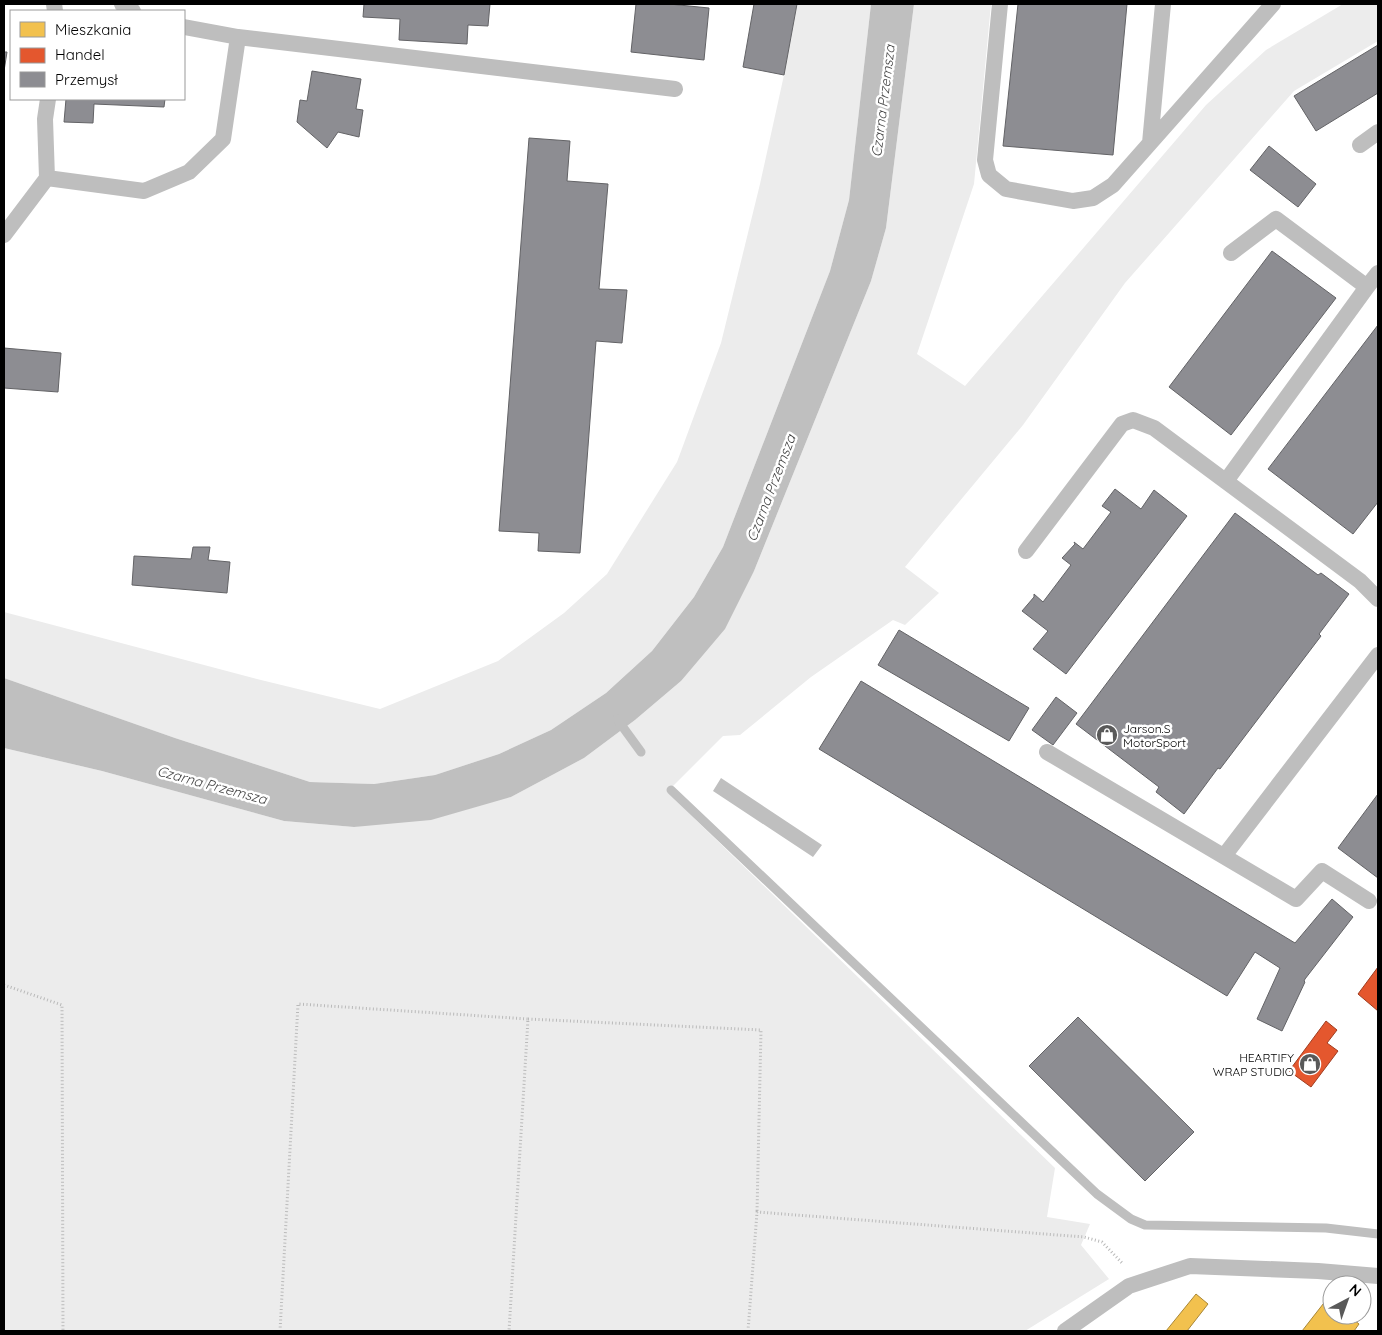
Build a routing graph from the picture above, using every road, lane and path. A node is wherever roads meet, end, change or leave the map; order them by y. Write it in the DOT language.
graph roads {
  1 [pos="1000,4"];
  2 [pos="1164,4"];
  3 [pos="1273,4"];
  4 [pos="185,27"];
  5 [pos="238,37"];
  6 [pos="675,89"];
  7 [pos="48,100"];
  8 [pos="1378,132"];
  9 [pos="1150,143"];
  10 [pos="1360,145"];
  11 [pos="46,178"];
  12 [pos="4,235"];
  13 [pos="1231,253"];
  14 [pos="1378,274"];
  15 [pos="1367,287"];
  16 [pos="1226,481"];
  17 [pos="1026,551"];
  18 [pos="1378,599"];
  19 [pos="1378,655"];
  20 [pos="1047,752"];
  21 [pos="1224,856"];
  22 [pos="1369,902"];
  23 [pos="4,985"];
  24 [pos="528,1018"];
  25 [pos="757,1212"];
  26 [pos="1378,1276"];
  27 [pos="1141,1282"];
  28 [pos="62,1331"];
  29 [pos="280,1331"];
  30 [pos="509,1331"];
  31 [pos="748,1331"];
  32 [pos="1064,1331"];
  1 -- 9 [label="lane"];
  2 -- 9 [label="lane"];
  3 -- 9 [label="lane"];
  4 -- 5 [label="lane"];
  5 -- 6 [label="lane"];
  5 -- 11 [label="lane"];
  7 -- 11 [label="lane"];
  8 -- 10 [label="lane"];
  11 -- 12 [label="lane"];
  13 -- 15 [label="lane"];
  14 -- 15 [label="lane"];
  15 -- 16 [label="lane"];
  16 -- 17 [label="lane"];
  16 -- 18 [label="lane"];
  19 -- 21 [label="lane"];
  20 -- 21 [label="lane"];
  21 -- 22 [label="lane"];
  23 -- 28 [label="path"];
  24 -- 25 [label="path"];
  24 -- 29 [label="path"];
  24 -- 30 [label="path"];
  25 -- 27 [label="path"];
  25 -- 31 [label="path"];
  26 -- 27 [label="lane"];
  27 -- 32 [label="lane"];
}
